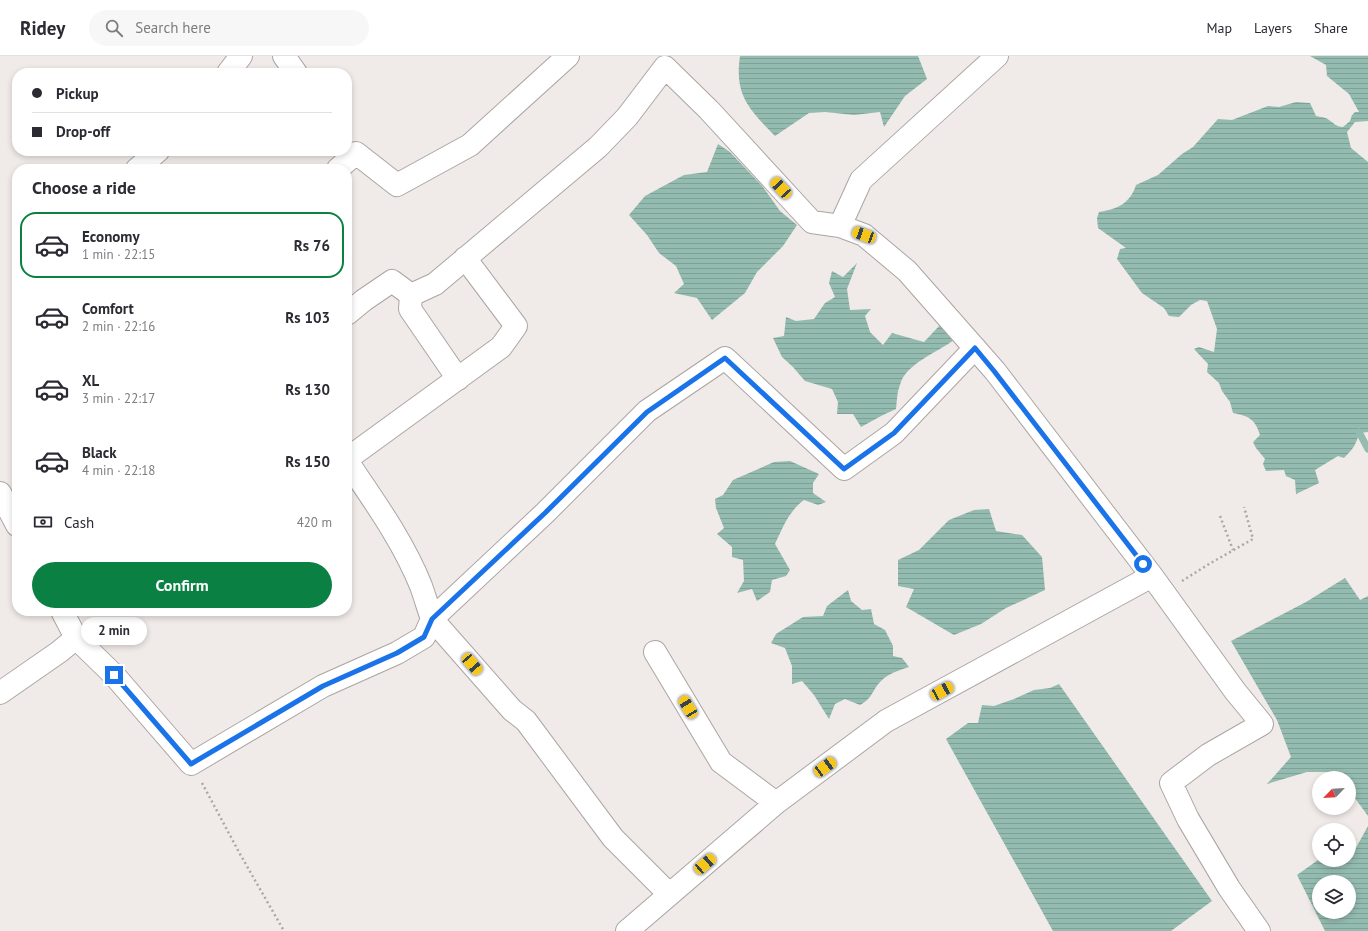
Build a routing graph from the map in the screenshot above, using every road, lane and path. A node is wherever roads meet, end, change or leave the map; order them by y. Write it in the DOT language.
graph roads {
  1 [pos="241,56"];
  2 [pos="284,56"];
  3 [pos="568,56"];
  4 [pos="997,56"];
  5 [pos="665,60"];
  6 [pos="232,68"];
  7 [pos="292,68"];
  8 [pos="352,147"];
  9 [pos="152,156"];
  10 [pos="143,164"];
  11 [pos="840,226"];
  12 [pos="465,258"];
  13 [pos="411,295"];
  14 [pos="352,310"];
  15 [pos="975,348"];
  16 [pos="458,379"];
  17 [pos="352,456"];
  18 [pos="352,467"];
  19 [pos="0,493"];
  20 [pos="1244,507"];
  21 [pos="12,516"];
  22 [pos="1220,516"];
  23 [pos="1233,550"];
  24 [pos="1158,584"];
  25 [pos="65,616"];
  26 [pos="432,619"];
  27 [pos="76,638"];
  28 [pos="655,652"];
  29 [pos="0,693"];
  30 [pos="191,764"];
  31 [pos="776,803"];
  32 [pos="669,894"];
  33 [pos="284,931"];
  34 [pos="626,931"];
  35 [pos="1259,931"];
  1 -- 6 [label="street"];
  2 -- 7 [label="street"];
  3 -- 8 [label="street"];
  4 -- 11 [label="street"];
  5 -- 11 [label="street"];
  5 -- 12 [label="street"];
  9 -- 10 [label="street"];
  11 -- 15 [label="street"];
  12 -- 13 [label="street"];
  12 -- 16 [label="street"];
  13 -- 14 [label="street"];
  13 -- 16 [label="street"];
  15 -- 24 [label="street"];
  15 -- 26 [label="street"];
  16 -- 17 [label="street"];
  18 -- 26 [label="street"];
  19 -- 21 [label="street"];
  20 -- 23 [label="path"];
  22 -- 23 [label="path"];
  23 -- 24 [label="path"];
  24 -- 31 [label="street"];
  24 -- 35 [label="street"];
  25 -- 27 [label="street"];
  26 -- 30 [label="street"];
  26 -- 32 [label="street"];
  27 -- 29 [label="street"];
  27 -- 30 [label="street"];
  28 -- 31 [label="street"];
  30 -- 33 [label="path"];
  31 -- 32 [label="street"];
  32 -- 34 [label="street"];
}
